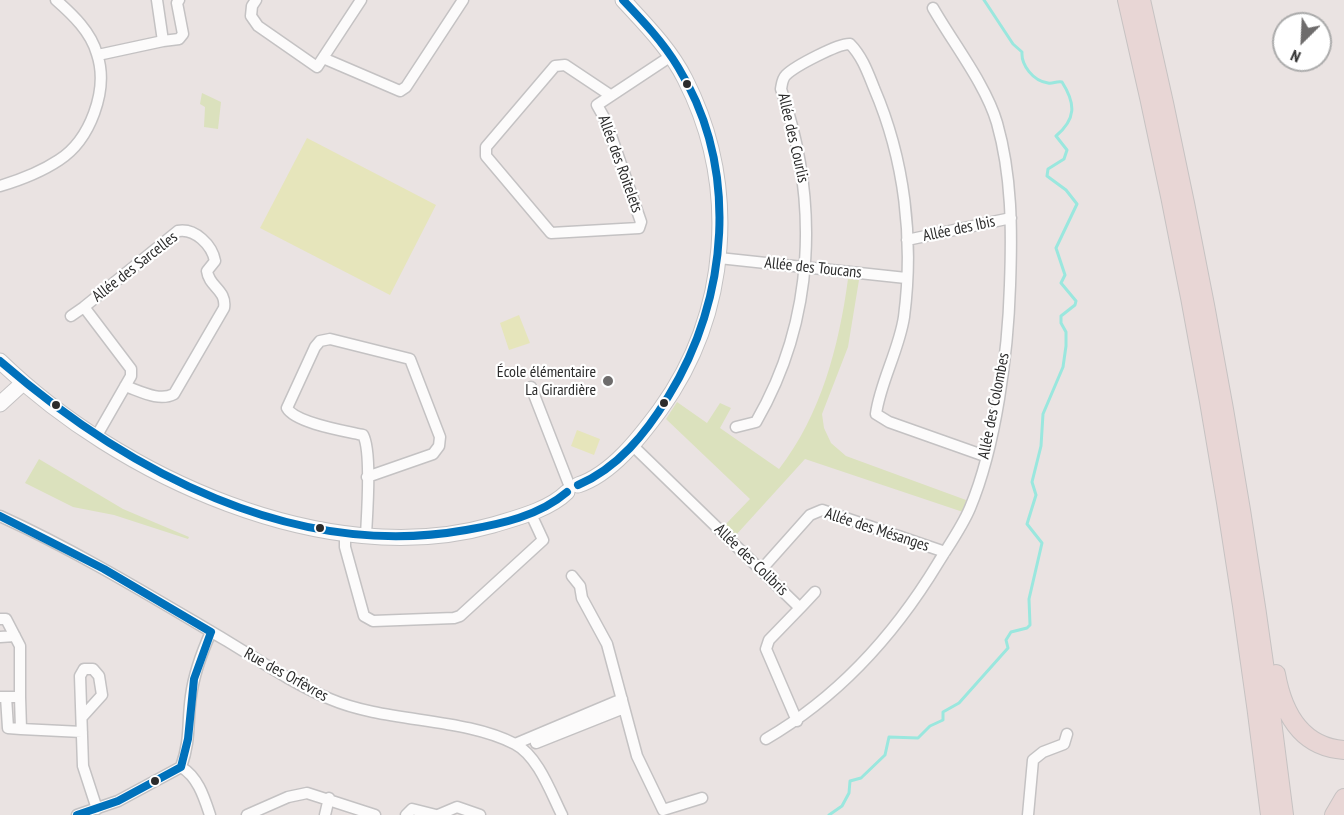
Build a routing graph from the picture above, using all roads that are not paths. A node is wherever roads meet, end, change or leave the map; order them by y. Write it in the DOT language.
graph roads {
  1 [pos="56,0"];
  2 [pos="157,0"];
  3 [pos="179,0"];
  4 [pos="256,0"];
  5 [pos="361,0"];
  6 [pos="464,0"];
  7 [pos="623,0"];
  8 [pos="1127,0"];
  9 [pos="1141,0"];
  10 [pos="933,9"];
  11 [pos="163,41"];
  12 [pos="98,55"];
  13 [pos="671,56"];
  14 [pos="320,62"];
  15 [pos="610,95"];
  16 [pos="0,186"];
  17 [pos="1011,218"];
  18 [pos="908,240"];
  19 [pos="719,258"];
  20 [pos="806,267"];
  21 [pos="906,278"];
  22 [pos="84,307"];
  23 [pos="71,316"];
  24 [pos="0,361"];
  25 [pos="23,384"];
  26 [pos="125,386"];
  27 [pos="531,387"];
  28 [pos="0,404"];
  29 [pos="736,427"];
  30 [pos="96,437"];
  31 [pos="632,445"];
  32 [pos="985,456"];
  33 [pos="367,477"];
  34 [pos="571,487"];
  35 [pos="530,512"];
  36 [pos="0,516"];
  37 [pos="345,533"];
  38 [pos="366,535"];
  39 [pos="945,552"];
  40 [pos="761,570"];
  41 [pos="572,576"];
  42 [pos="1255,591"];
  43 [pos="814,592"];
  44 [pos="800,608"];
  45 [pos="0,619"];
  46 [pos="211,632"];
  47 [pos="15,636"];
  48 [pos="0,637"];
  49 [pos="3,697"];
  50 [pos="20,697"];
  51 [pos="623,704"];
  52 [pos="82,716"];
  53 [pos="797,721"];
  54 [pos="21,729"];
  55 [pos="82,732"];
  56 [pos="1067,734"];
  57 [pos="766,739"];
  58 [pos="518,746"];
  59 [pos="1344,750"];
  60 [pos="181,766"];
  61 [pos="329,798"];
  62 [pos="702,798"];
  63 [pos="1344,798"];
  64 [pos="93,811"];
  65 [pos="559,814"];
  66 [pos="77,815"];
  67 [pos="210,815"];
  68 [pos="247,815"];
  69 [pos="325,815"];
  70 [pos="375,815"];
  71 [pos="406,815"];
  72 [pos="437,815"];
  73 [pos="480,815"];
  74 [pos="1028,815"];
  75 [pos="1270,815"];
  76 [pos="1284,815"];
  77 [pos="1334,815"];
  1 -- 12 [label="street"];
  2 -- 11 [label="street"];
  3 -- 11 [label="street"];
  4 -- 14 [label="street"];
  5 -- 14 [label="street"];
  6 -- 14 [label="street"];
  7 -- 13 [label="street"];
  8 -- 75 [label="highway"];
  9 -- 42 [label="highway"];
  10 -- 17 [label="street, Allée des Colombes"];
  11 -- 12 [label="street"];
  12 -- 16 [label="street"];
  13 -- 15 [label="street, Allée des Roitelets"];
  13 -- 19 [label="street"];
  15 -- 15 [label="street, Allée des Roitelets"];
  17 -- 18 [label="street, Allée des Ibis"];
  17 -- 32 [label="street, Allée des Colombes"];
  18 -- 20 [label="street, Allée des Courlis"];
  18 -- 21 [label="street, Allée des Courlis"];
  19 -- 20 [label="street, Allée des Toucans"];
  19 -- 31 [label="street"];
  20 -- 21 [label="street, Allée des Toucans"];
  20 -- 29 [label="street"];
  21 -- 32 [label="street, Allée des Courlis"];
  22 -- 23 [label="street, Allée des Sarcelles"];
  22 -- 26 [label="street, Allée des Sarcelles"];
  22 -- 26 [label="street, Allée des Sarcelles"];
  24 -- 25 [label="street"];
  25 -- 28 [label="street"];
  25 -- 30 [label="street"];
  26 -- 30 [label="street"];
  27 -- 34 [label="street"];
  30 -- 37 [label="street"];
  31 -- 34 [label="street"];
  31 -- 40 [label="street, Allée des Colibris"];
  32 -- 39 [label="street, Allée des Colombes"];
  33 -- 33 [label="street"];
  33 -- 38 [label="street"];
  34 -- 35 [label="street"];
  35 -- 37 [label="street"];
  35 -- 38 [label="street"];
  36 -- 46 [label="street, Rue des Orfèvres"];
  37 -- 38 [label="street"];
  39 -- 40 [label="street, Allée des Mésanges"];
  39 -- 53 [label="street, Allée des Colombes"];
  40 -- 44 [label="street, Allée des Colibris"];
  41 -- 51 [label="street"];
  42 -- 59 [label="highway"];
  42 -- 76 [label="highway"];
  43 -- 44 [label="street"];
  44 -- 53 [label="street, Allée des Colibris"];
  45 -- 47 [label="street"];
  46 -- 58 [label="street, Rue des Orfèvres"];
  46 -- 60 [label="street"];
  47 -- 48 [label="street"];
  47 -- 50 [label="street"];
  49 -- 50 [label="street"];
  49 -- 54 [label="street"];
  50 -- 54 [label="street"];
  51 -- 58 [label="street"];
  51 -- 62 [label="street"];
  52 -- 55 [label="street"];
  53 -- 57 [label="street, Allée des Colombes"];
  54 -- 55 [label="street"];
  55 -- 64 [label="street"];
  56 -- 74 [label="street"];
  58 -- 65 [label="street"];
  60 -- 64 [label="street"];
  60 -- 67 [label="street"];
  61 -- 68 [label="street"];
  61 -- 69 [label="street"];
  61 -- 70 [label="street"];
  63 -- 77 [label="highway"];
  64 -- 66 [label="street"];
  71 -- 72 [label="street"];
  72 -- 73 [label="street"];
}
